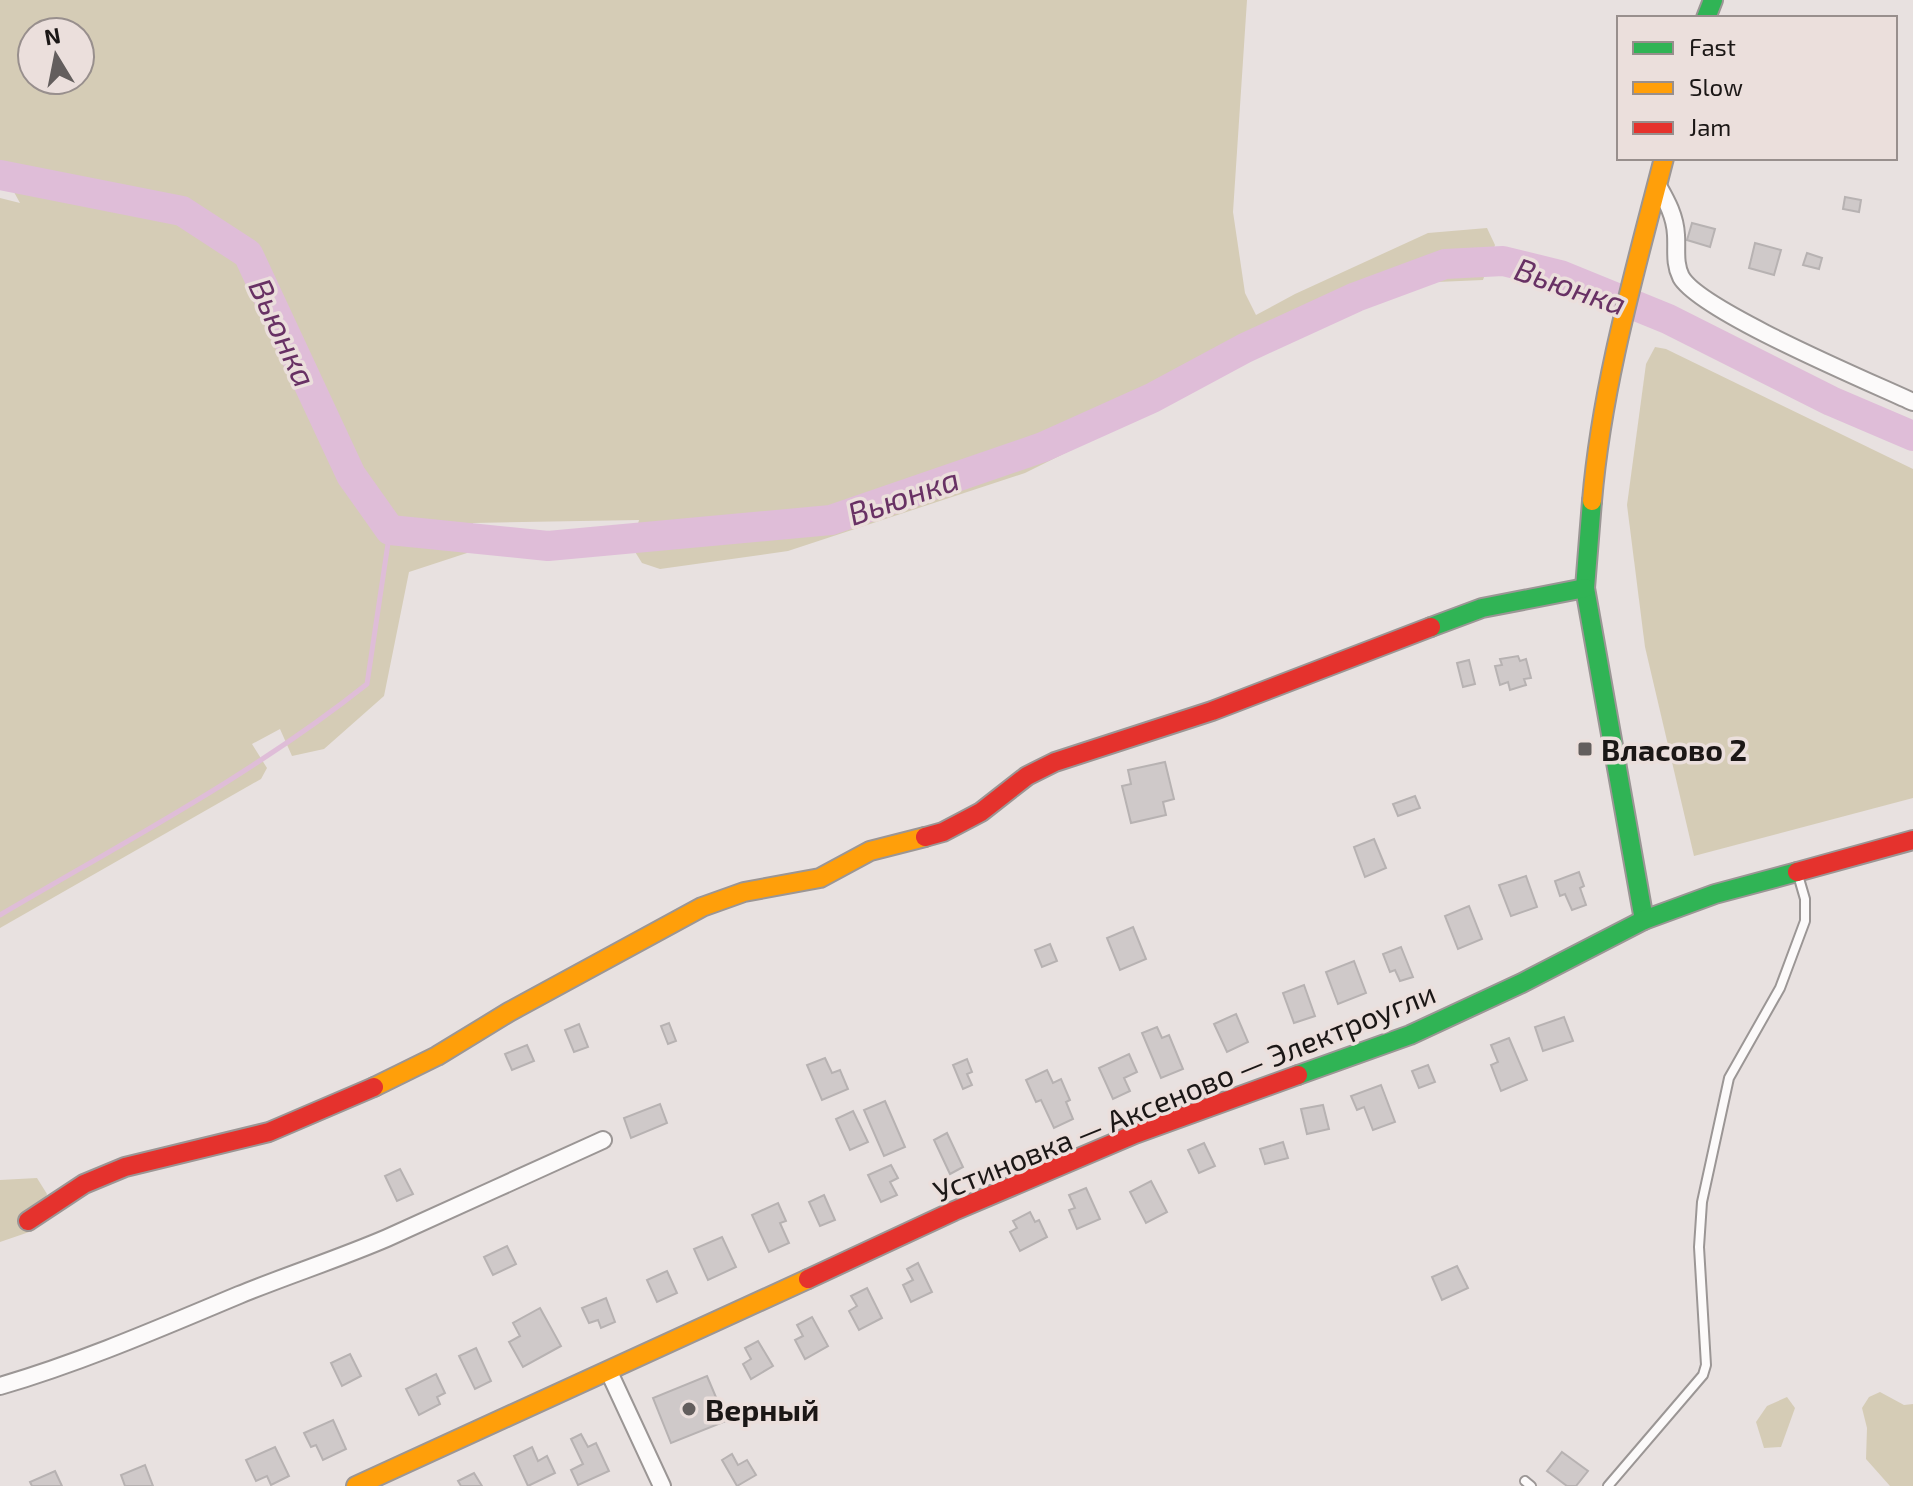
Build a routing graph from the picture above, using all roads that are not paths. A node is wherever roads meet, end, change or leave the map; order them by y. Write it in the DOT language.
graph roads {
  1 [pos="1663,160"];
  2 [pos="1657,184"];
  3 [pos="1913,402"];
  4 [pos="1585,588"];
  5 [pos="1913,840"];
  6 [pos="1797,870"];
  7 [pos="1644,920"];
  8 [pos="603,1140"];
  9 [pos="28,1221"];
  10 [pos="609,1372"];
  11 [pos="0,1386"];
  12 [pos="356,1486"];
  13 [pos="662,1486"];
  14 [pos="1608,1486"];
  1 -- 2 [label="street"];
  2 -- 3 [label="street"];
  2 -- 4 [label="street"];
  4 -- 7 [label="street"];
  4 -- 9 [label="street"];
  5 -- 6 [label="street, Устиновка — Аксеново — Электроугли"];
  6 -- 7 [label="street, Устиновка — Аксеново — Электроугли"];
  6 -- 14 [label="lane"];
  7 -- 10 [label="street, Устиновка — Аксеново — Электроугли"];
  8 -- 11 [label="street"];
  10 -- 12 [label="street, Устиновка — Аксеново — Электроугли"];
  10 -- 13 [label="street"];
}
